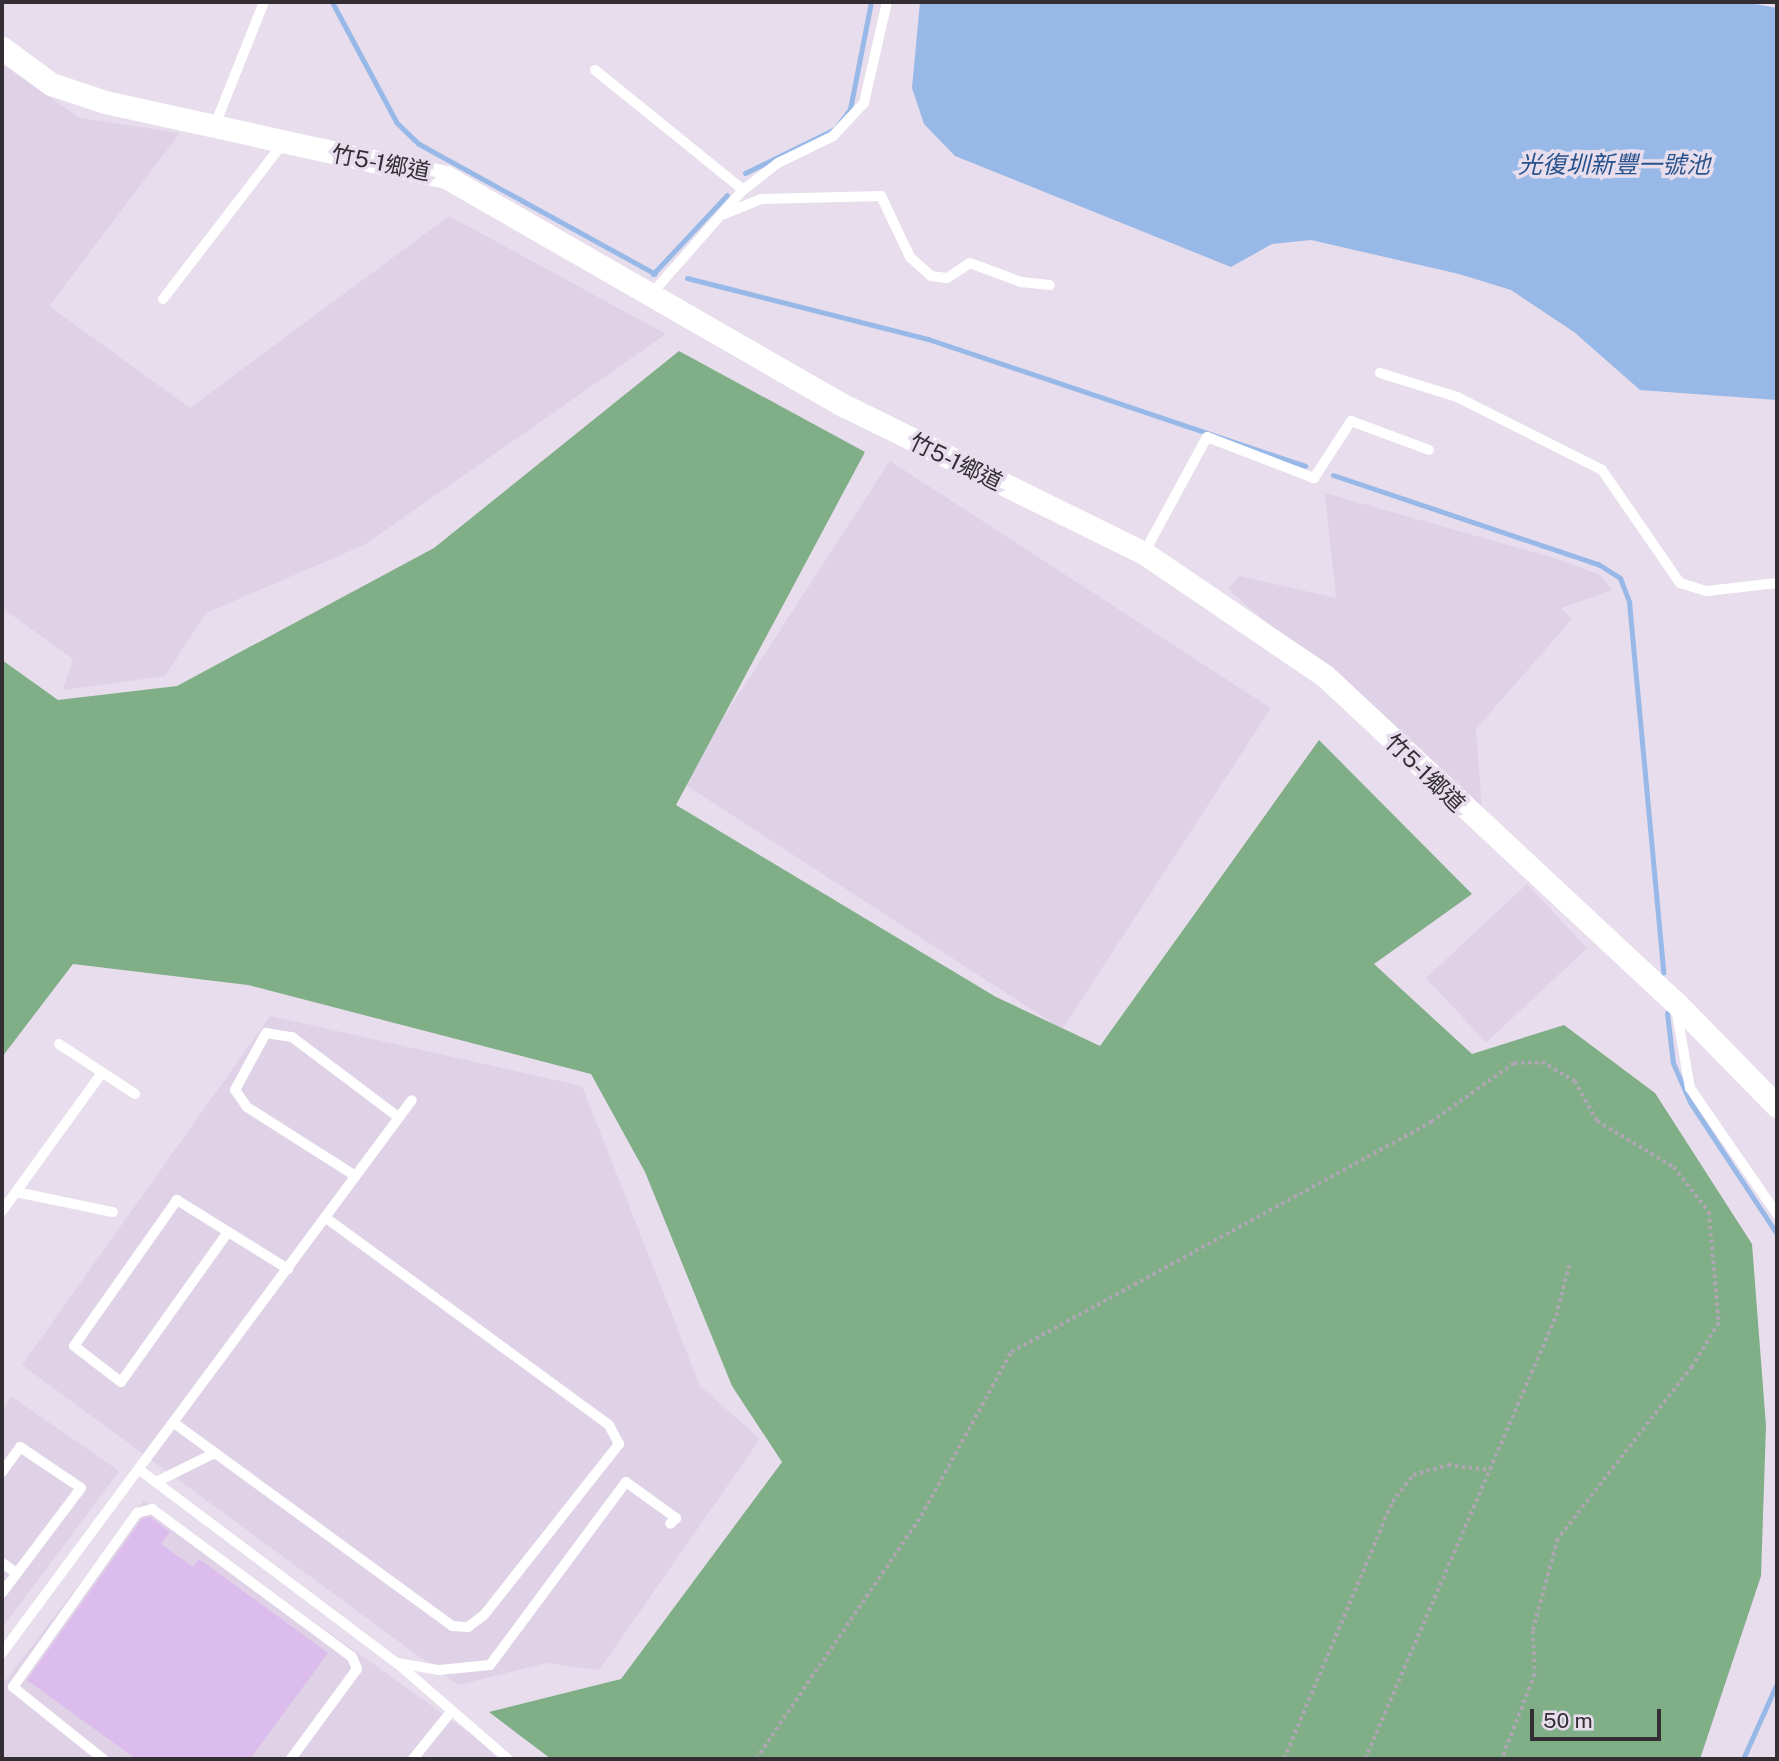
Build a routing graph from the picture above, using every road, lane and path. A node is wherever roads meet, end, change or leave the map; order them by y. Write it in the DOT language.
graph roads {
  1 [pos="264,2"];
  2 [pos="887,2"];
  3 [pos="2,48"];
  4 [pos="595,70"];
  5 [pos="215,126"];
  6 [pos="284,142"];
  7 [pos="743,190"];
  8 [pos="724,215"];
  9 [pos="1050,285"];
  10 [pos="653,292"];
  11 [pos="163,299"];
  12 [pos="1380,373"];
  13 [pos="1429,450"];
  14 [pos="1144,553"];
  15 [pos="1777,583"];
  16 [pos="1674,1001"];
  17 [pos="59,1044"];
  18 [pos="101,1074"];
  19 [pos="135,1094"];
  20 [pos="412,1100"];
  21 [pos="1777,1105"];
  22 [pos="398,1118"];
  23 [pos="354,1175"];
  24 [pos="16,1192"];
  25 [pos="2,1211"];
  26 [pos="113,1212"];
  27 [pos="1777,1214"];
  28 [pos="326,1218"];
  29 [pos="228,1232"];
  30 [pos="1569,1264"];
  31 [pos="289,1269"];
  32 [pos="174,1423"];
  33 [pos="215,1453"];
  34 [pos="1489,1470"];
  35 [pos="141,1471"];
  36 [pos="2,1472"];
  37 [pos="156,1482"];
  38 [pos="670,1524"];
  39 [pos="2,1563"];
  40 [pos="17,1573"];
  41 [pos="2,1593"];
  42 [pos="2,1653"];
  43 [pos="397,1662"];
  44 [pos="450,1713"];
  45 [pos="103,1759"];
  46 [pos="291,1759"];
  47 [pos="413,1759"];
  48 [pos="508,1759"];
  49 [pos="756,1759"];
  50 [pos="1284,1759"];
  51 [pos="1365,1759"];
  52 [pos="1502,1759"];
  1 -- 5 [label="lane"];
  2 -- 7 [label="lane"];
  3 -- 5 [label="street, 竹5-1鄉道"];
  4 -- 7 [label="lane"];
  5 -- 6 [label="street, 竹5-1鄉道"];
  6 -- 10 [label="street, 竹5-1鄉道"];
  6 -- 11 [label="lane"];
  7 -- 8 [label="lane"];
  8 -- 9 [label="lane"];
  8 -- 10 [label="lane"];
  10 -- 14 [label="street, 竹5-1鄉道"];
  12 -- 15 [label="lane"];
  13 -- 14 [label="lane"];
  14 -- 16 [label="street, 竹5-1鄉道"];
  16 -- 21 [label="street, 竹5-1鄉道"];
  16 -- 27 [label="lane"];
  17 -- 18 [label="lane"];
  18 -- 19 [label="lane"];
  18 -- 24 [label="lane"];
  20 -- 22 [label="lane"];
  22 -- 23 [label="lane"];
  22 -- 23 [label="lane"];
  23 -- 28 [label="lane"];
  24 -- 25 [label="lane"];
  24 -- 26 [label="lane"];
  28 -- 31 [label="lane"];
  28 -- 33 [label="lane"];
  29 -- 29 [label="lane"];
  29 -- 31 [label="lane"];
  30 -- 34 [label="path"];
  31 -- 32 [label="lane"];
  32 -- 33 [label="lane"];
  32 -- 35 [label="lane"];
  33 -- 37 [label="lane"];
  34 -- 50 [label="path"];
  34 -- 51 [label="path"];
  35 -- 37 [label="lane"];
  35 -- 42 [label="lane"];
  36 -- 40 [label="lane"];
  37 -- 43 [label="lane"];
  38 -- 43 [label="lane"];
  39 -- 40 [label="lane"];
  40 -- 41 [label="lane"];
  43 -- 44 [label="lane"];
  44 -- 47 [label="lane"];
  44 -- 48 [label="lane"];
  45 -- 46 [label="lane"];
  49 -- 52 [label="path"];
}
